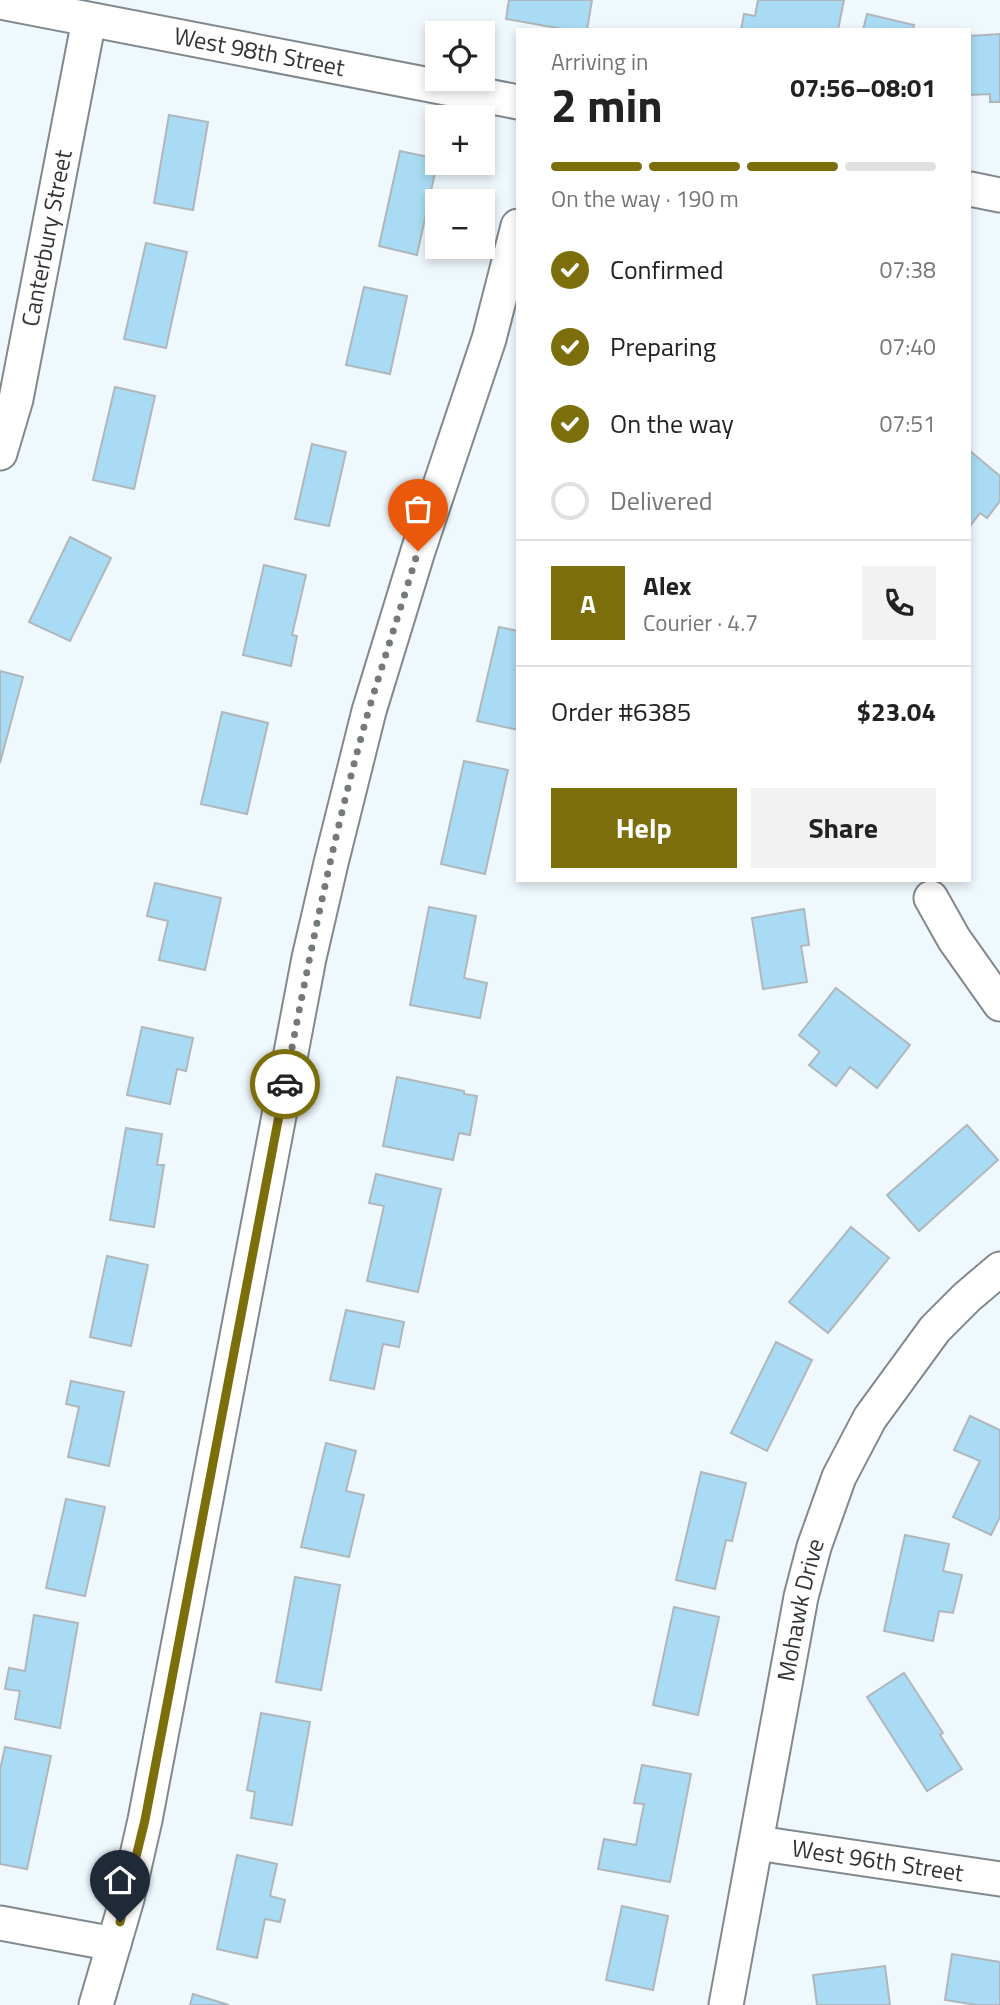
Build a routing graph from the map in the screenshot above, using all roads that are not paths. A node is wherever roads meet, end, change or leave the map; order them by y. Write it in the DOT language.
graph roads {
  1 [pos="0,2"];
  2 [pos="89,20"];
  3 [pos="516,102"];
  4 [pos="971,189"];
  5 [pos="1000,195"];
  6 [pos="516,234"];
  7 [pos="0,453"];
  8 [pos="931,898"];
  9 [pos="1000,1004"];
  10 [pos="1000,1269"];
  11 [pos="757,1843"];
  12 [pos="1000,1878"];
  13 [pos="0,1923"];
  14 [pos="114,1944"];
  15 [pos="96,2005"];
  16 [pos="726,2005"];
  1 -- 2 [label="street, West 98th Street"];
  2 -- 3 [label="street, West 98th Street"];
  2 -- 7 [label="street, Canterbury Street"];
  4 -- 5 [label="street"];
  6 -- 14 [label="street"];
  8 -- 9 [label="street"];
  10 -- 11 [label="street, Mohawk Drive"];
  11 -- 12 [label="street, West 96th Street"];
  11 -- 16 [label="street, Mohawk Drive"];
  13 -- 14 [label="street"];
  14 -- 15 [label="street"];
}
